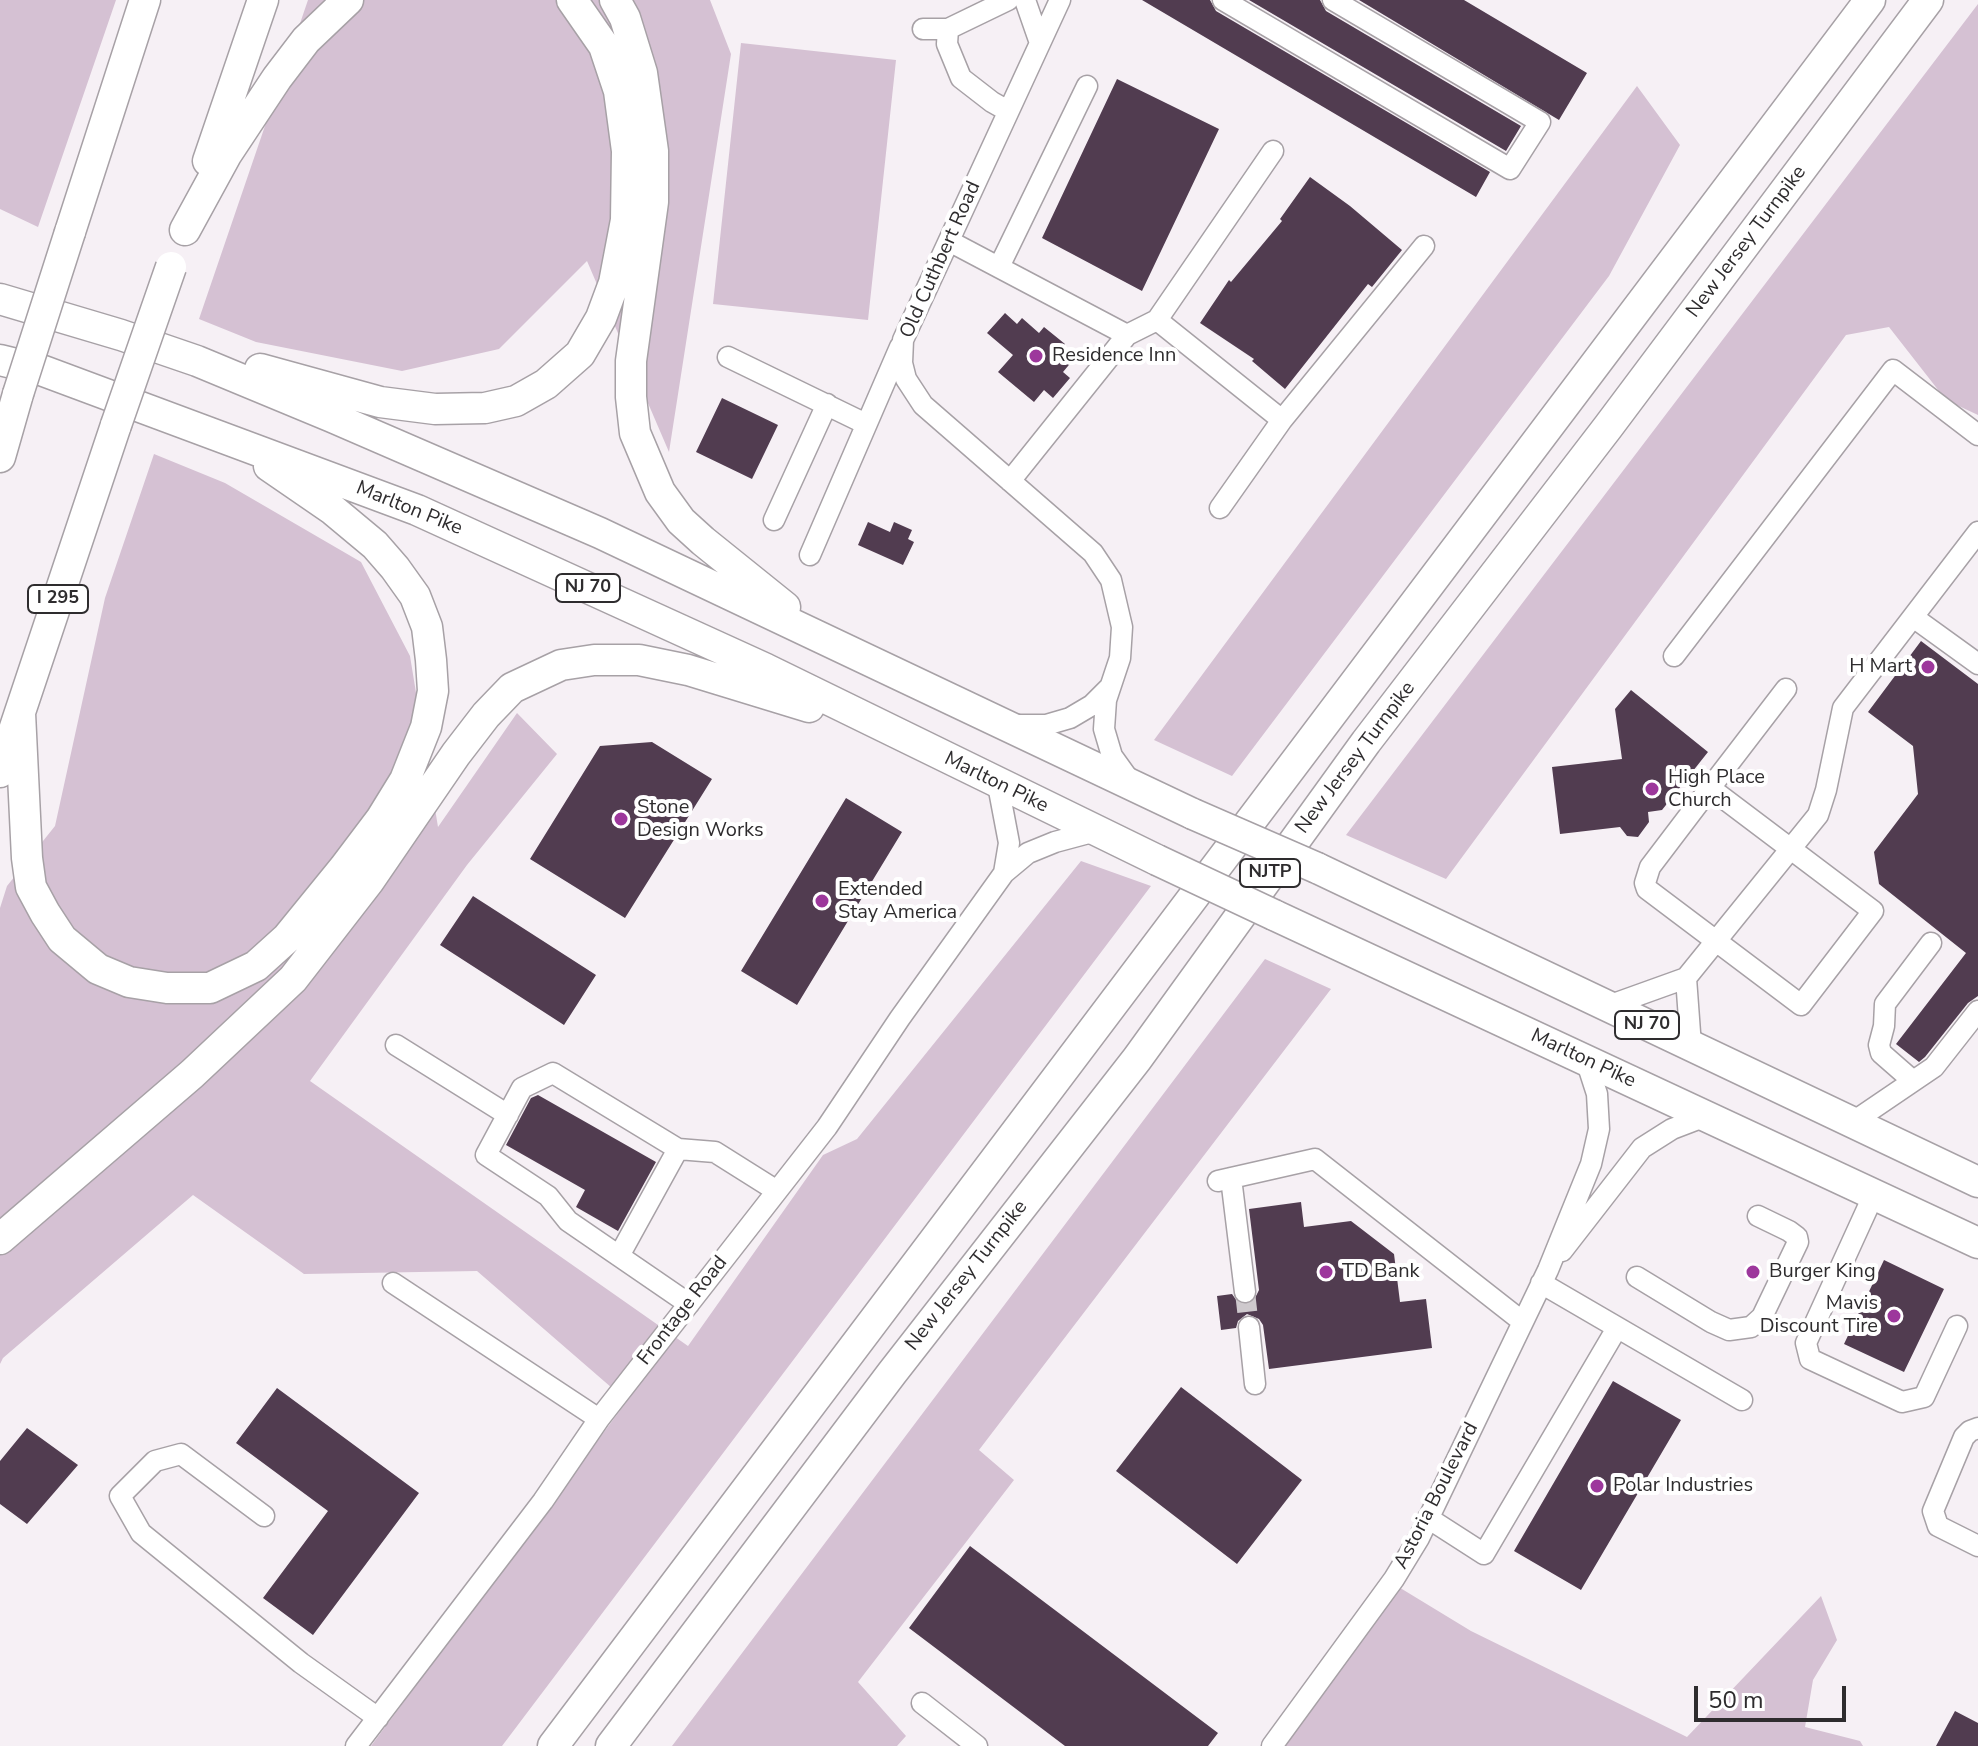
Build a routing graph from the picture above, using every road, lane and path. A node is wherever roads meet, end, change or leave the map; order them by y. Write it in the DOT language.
graph roads {
  1 [pos="145,0"];
  2 [pos="263,0"];
  3 [pos="348,0"];
  4 [pos="572,0"];
  5 [pos="615,0"];
  6 [pos="1008,0"];
  7 [pos="1025,0"];
  8 [pos="1060,0"];
  9 [pos="1223,0"];
  10 [pos="1333,0"];
  11 [pos="1870,0"];
  12 [pos="1928,0"];
  13 [pos="923,29"];
  14 [pos="948,29"];
  15 [pos="1040,43"];
  16 [pos="1087,86"];
  17 [pos="1008,111"];
  18 [pos="1273,151"];
  19 [pos="185,230"];
  20 [pos="949,241"];
  21 [pos="1424,246"];
  22 [pos="999,267"];
  23 [pos="0,299"];
  24 [pos="1157,320"];
  25 [pos="1127,335"];
  26 [pos="903,340"];
  27 [pos="728,357"];
  28 [pos="0,360"];
  29 [pos="197,361"];
  30 [pos="827,404"];
  31 [pos="1282,420"];
  32 [pos="866,424"];
  33 [pos="1978,435"];
  34 [pos="228,438"];
  35 [pos="0,457"];
  36 [pos="1010,481"];
  37 [pos="1220,508"];
  38 [pos="774,520"];
  39 [pos="1978,532"];
  40 [pos="810,555"];
  41 [pos="1913,617"];
  42 [pos="828,640"];
  43 [pos="1674,656"];
  44 [pos="1978,664"];
  45 [pos="1110,687"];
  46 [pos="1786,689"];
  47 [pos="20,713"];
  48 [pos="996,720"];
  49 [pos="891,732"];
  50 [pos="0,772"];
  51 [pos="998,785"];
  52 [pos="1139,788"];
  53 [pos="1710,788"];
  54 [pos="1096,831"];
  55 [pos="1790,849"];
  56 [pos="1004,873"];
  57 [pos="1716,941"];
  58 [pos="1931,943"];
  59 [pos="1686,978"];
  60 [pos="1608,1006"];
  61 [pos="1978,1011"];
  62 [pos="396,1045"];
  63 [pos="1691,1046"];
  64 [pos="1586,1060"];
  65 [pos="1913,1081"];
  66 [pos="508,1115"];
  67 [pos="1706,1116"];
  68 [pos="1853,1122"];
  69 [pos="678,1149"];
  70 [pos="1978,1182"];
  71 [pos="777,1191"];
  72 [pos="1874,1194"];
  73 [pos="1758,1216"];
  74 [pos="0,1239"];
  75 [pos="1978,1243"];
  76 [pos="619,1256"];
  77 [pos="1544,1277"];
  78 [pos="1637,1277"];
  79 [pos="393,1283"];
  80 [pos="1245,1292"];
  81 [pos="689,1304"];
  82 [pos="1523,1322"];
  83 [pos="1957,1326"];
  84 [pos="1249,1327"];
  85 [pos="1617,1328"];
  86 [pos="1255,1384"];
  87 [pos="1742,1400"];
  88 [pos="599,1419"];
  89 [pos="1978,1428"];
  90 [pos="264,1516"];
  91 [pos="1428,1518"];
  92 [pos="1978,1546"];
  93 [pos="922,1703"];
  94 [pos="378,1718"];
  95 [pos="356,1746"];
  96 [pos="553,1746"];
  97 [pos="611,1746"];
  98 [pos="977,1746"];
  99 [pos="1272,1746"];
  1 -- 35 [label="highway, bridge"];
  2 -- 19 [label="highway, I 295"];
  3 -- 19 [label="highway"];
  4 -- 29 [label="highway"];
  5 -- 42 [label="highway"];
  6 -- 14 [label="street"];
  7 -- 15 [label="street"];
  8 -- 15 [label="street, Old Cuthbert Road"];
  9 -- 10 [label="street"];
  11 -- 96 [label="highway, NJTP"];
  12 -- 97 [label="highway, New Jersey Turnpike / NJTP"];
  13 -- 14 [label="street"];
  14 -- 17 [label="street"];
  15 -- 17 [label="street, Old Cuthbert Road"];
  16 -- 22 [label="street"];
  17 -- 20 [label="street, Old Cuthbert Road"];
  18 -- 24 [label="street"];
  19 -- 47 [label="highway, I 295, bridge"];
  20 -- 22 [label="street"];
  20 -- 26 [label="street, Old Cuthbert Road"];
  21 -- 31 [label="street"];
  22 -- 25 [label="street"];
  23 -- 29 [label="highway, NJ 70"];
  24 -- 25 [label="street"];
  24 -- 31 [label="street"];
  25 -- 36 [label="street"];
  26 -- 32 [label="street"];
  26 -- 36 [label="street, Old Cuthbert Road"];
  27 -- 30 [label="street"];
  28 -- 34 [label="highway, Marlton Pike / NJ 70"];
  29 -- 42 [label="highway, NJ 70"];
  30 -- 32 [label="street"];
  30 -- 38 [label="street"];
  31 -- 37 [label="street"];
  32 -- 40 [label="street"];
  33 -- 43 [label="street"];
  34 -- 47 [label="highway"];
  34 -- 49 [label="highway, Marlton Pike / NJ 70"];
  36 -- 45 [label="street, Old Cuthbert Road"];
  39 -- 41 [label="street"];
  41 -- 44 [label="street"];
  41 -- 55 [label="street"];
  42 -- 48 [label="highway, NJ 70"];
  45 -- 48 [label="street"];
  45 -- 52 [label="street, Old Cuthbert Road"];
  46 -- 53 [label="street"];
  47 -- 50 [label="highway, I 295"];
  48 -- 52 [label="highway, NJ 70"];
  49 -- 51 [label="highway, Marlton Pike / NJ 70"];
  49 -- 74 [label="highway"];
  51 -- 54 [label="highway, Marlton Pike / NJ 70"];
  51 -- 56 [label="street"];
  52 -- 60 [label="highway, NJ 70, bridge"];
  53 -- 55 [label="street"];
  53 -- 57 [label="street"];
  54 -- 56 [label="street, Frontage Road"];
  54 -- 64 [label="highway, Marlton Pike / NJ 70, bridge"];
  55 -- 57 [label="street"];
  55 -- 57 [label="street"];
  56 -- 71 [label="street, Frontage Road"];
  57 -- 59 [label="street"];
  58 -- 65 [label="street"];
  59 -- 60 [label="street"];
  59 -- 63 [label="street"];
  60 -- 63 [label="highway, NJ 70"];
  61 -- 65 [label="street"];
  62 -- 66 [label="street"];
  63 -- 68 [label="highway, NJ 70"];
  64 -- 67 [label="highway, Marlton Pike / NJ 70"];
  64 -- 77 [label="street, Astoria Boulevard"];
  65 -- 68 [label="street"];
  66 -- 69 [label="street"];
  66 -- 76 [label="street"];
  67 -- 72 [label="highway, Marlton Pike / NJ 70"];
  67 -- 77 [label="street, Astoria Boulevard"];
  68 -- 70 [label="highway, NJ 70"];
  69 -- 71 [label="street"];
  69 -- 76 [label="street"];
  71 -- 81 [label="street, Frontage Road"];
  72 -- 75 [label="highway, Marlton Pike / NJ 70"];
  72 -- 83 [label="street"];
  73 -- 78 [label="street"];
  76 -- 81 [label="street"];
  77 -- 82 [label="street, Astoria Boulevard"];
  77 -- 85 [label="street"];
  79 -- 88 [label="street"];
  80 -- 82 [label="street"];
  81 -- 88 [label="street, Frontage Road"];
  82 -- 91 [label="street, Astoria Boulevard"];
  84 -- 86 [label="street"];
  85 -- 87 [label="street"];
  85 -- 91 [label="street"];
  88 -- 94 [label="street, Frontage Road"];
  89 -- 92 [label="street"];
  90 -- 94 [label="street"];
  91 -- 99 [label="street, Astoria Boulevard"];
  93 -- 98 [label="street"];
  94 -- 95 [label="street, Frontage Road"];
}
